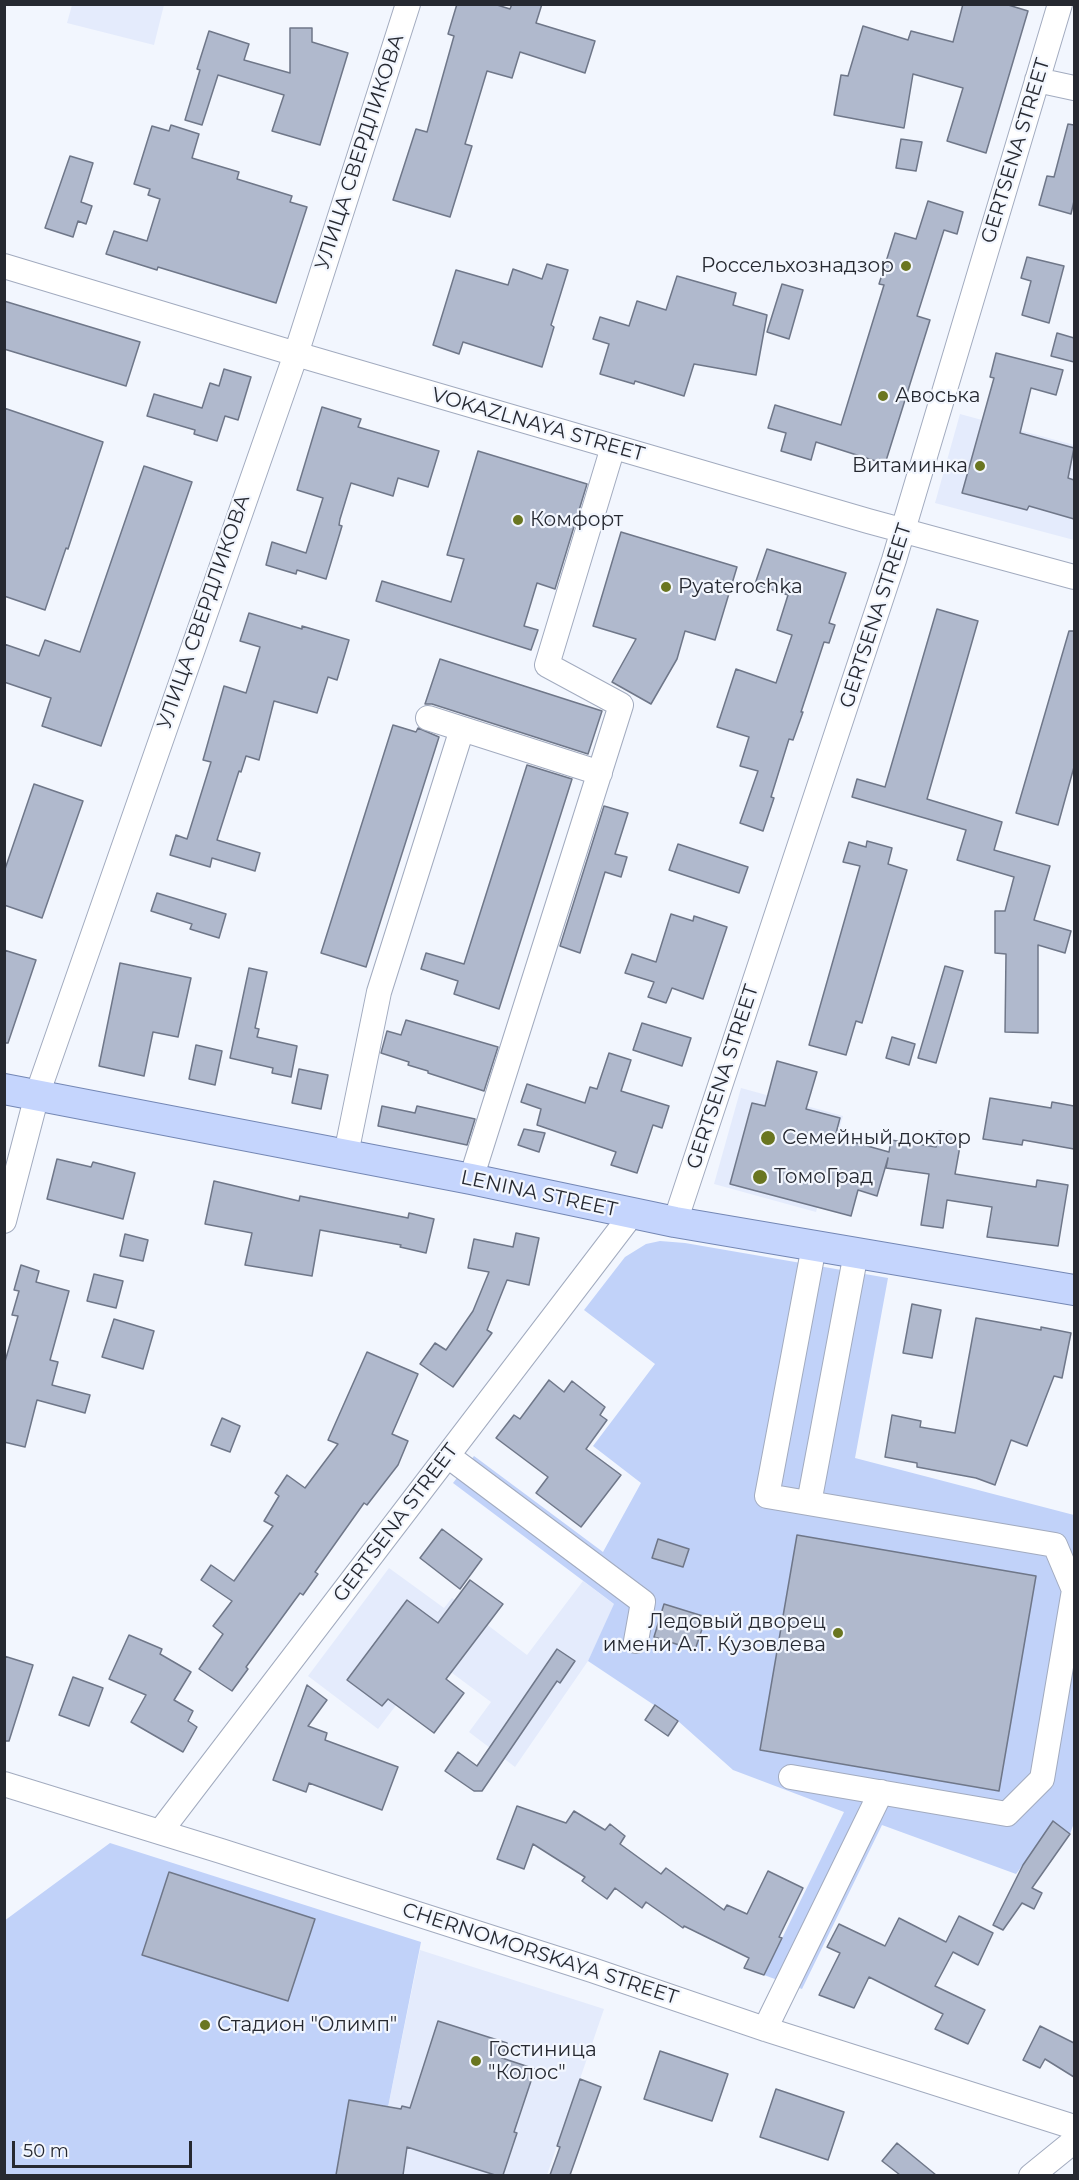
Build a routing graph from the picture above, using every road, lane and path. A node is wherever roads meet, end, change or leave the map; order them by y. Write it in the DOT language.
graph roads {
  1 [pos="408,4"];
  2 [pos="1060,4"];
  3 [pos="1037,80"];
  4 [pos="1074,88"];
  5 [pos="4,266"];
  6 [pos="296,354"];
  7 [pos="613,447"];
  8 [pos="904,531"];
  9 [pos="1074,577"];
  10 [pos="428,718"];
  11 [pos="462,729"];
  12 [pos="600,772"];
  13 [pos="4,1089"];
  14 [pos="37,1095"];
  15 [pos="346,1154"];
  16 [pos="471,1179"];
  17 [pos="632,1214"];
  18 [pos="4,1221"];
  19 [pos="675,1222"];
  20 [pos="814,1246"];
  21 [pos="856,1253"];
  22 [pos="1074,1290"];
  23 [pos="448,1456"];
  24 [pos="809,1503"];
  25 [pos="636,1641"];
  26 [pos="791,1777"];
  27 [pos="4,1784"];
  28 [pos="881,1792"];
  29 [pos="160,1832"];
  30 [pos="765,2029"];
  31 [pos="1074,2127"];
  32 [pos="1074,2141"];
  33 [pos="1031,2175"];
  1 -- 6 [label="street, УЛИЦА СВЕРДЛИКОВА"];
  2 -- 3 [label="street, GERTSENA STREET"];
  3 -- 4 [label="street"];
  3 -- 8 [label="street, GERTSENA STREET"];
  5 -- 6 [label="street, VOKAZLNAYA STREET"];
  6 -- 7 [label="street, VOKAZLNAYA STREET"];
  6 -- 14 [label="street, УЛИЦА СВЕРДЛИКОВА"];
  7 -- 8 [label="street, VOKAZLNAYA STREET"];
  7 -- 12 [label="street"];
  8 -- 9 [label="street, VOKAZLNAYA STREET"];
  8 -- 19 [label="street, GERTSENA STREET"];
  10 -- 11 [label="street"];
  11 -- 12 [label="street"];
  11 -- 15 [label="street"];
  12 -- 16 [label="street"];
  13 -- 14 [label="main road, LENINA STREET"];
  14 -- 15 [label="main road, LENINA STREET"];
  14 -- 18 [label="street, УЛИЦА СВЕРДЛИКОВА"];
  15 -- 16 [label="main road, LENINA STREET"];
  16 -- 17 [label="main road, LENINA STREET"];
  17 -- 19 [label="main road, LENINA STREET"];
  17 -- 23 [label="street, GERTSENA STREET"];
  19 -- 20 [label="main road, LENINA STREET"];
  20 -- 21 [label="main road, LENINA STREET"];
  20 -- 24 [label="street"];
  21 -- 22 [label="main road, LENINA STREET"];
  21 -- 24 [label="street"];
  23 -- 25 [label="street"];
  23 -- 29 [label="street, GERTSENA STREET"];
  24 -- 28 [label="street"];
  26 -- 28 [label="street"];
  27 -- 29 [label="street, CHERNOMORSKAYA STREET"];
  28 -- 30 [label="street"];
  29 -- 30 [label="street, CHERNOMORSKAYA STREET"];
  30 -- 31 [label="street, CHERNOMORSKAYA STREET"];
  32 -- 33 [label="street"];
}
